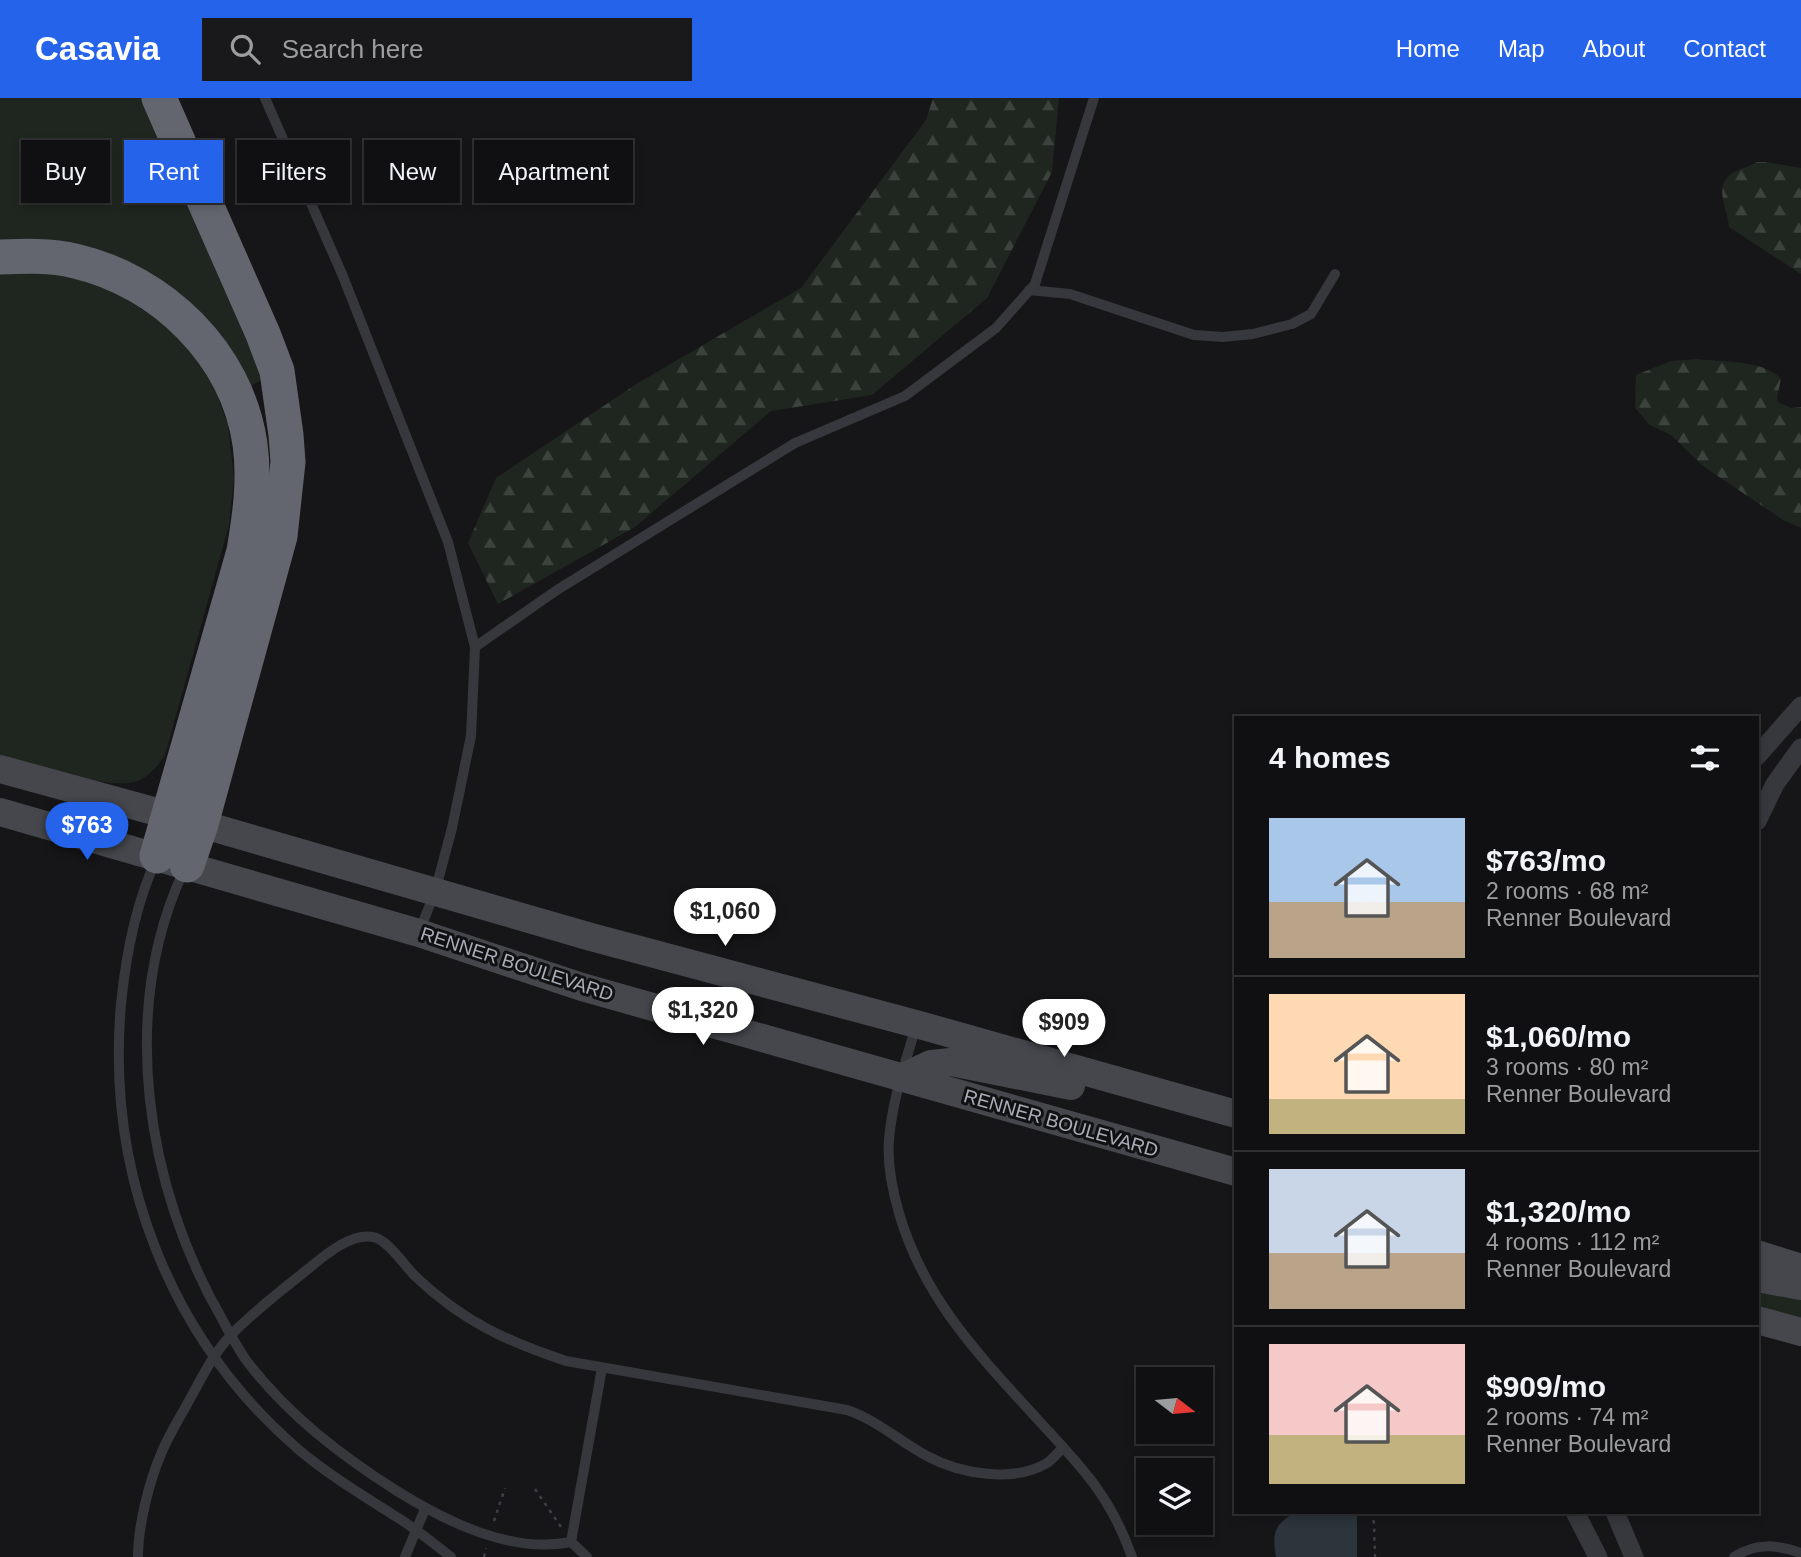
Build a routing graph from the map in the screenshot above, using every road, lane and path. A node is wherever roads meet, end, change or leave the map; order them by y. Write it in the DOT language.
graph roads {
  1 [pos="159,98"];
  2 [pos="265,98"];
  3 [pos="1094,98"];
  4 [pos="0,257"];
  5 [pos="1335,274"];
  6 [pos="1029,290"];
  7 [pos="475,646"];
  8 [pos="1801,706"];
  9 [pos="1801,748"];
  10 [pos="1759,754"];
  11 [pos="0,769"];
  12 [pos="0,812"];
  13 [pos="1759,817"];
  14 [pos="186,820"];
  15 [pos="172,860"];
  16 [pos="435,892"];
  17 [pos="419,933"];
  18 [pos="916,1024"];
  19 [pos="901,1078"];
  20 [pos="1234,1114"];
  21 [pos="1234,1115"];
  22 [pos="1234,1171"];
  23 [pos="1759,1255"];
  24 [pos="1801,1268"];
  25 [pos="1759,1278"];
  26 [pos="1801,1286"];
  27 [pos="1759,1321"];
  28 [pos="1801,1332"];
  29 [pos="231,1335"];
  30 [pos="213,1356"];
  31 [pos="602,1368"];
  32 [pos="1063,1447"];
  33 [pos="535,1489"];
  34 [pos="425,1509"];
  35 [pos="1372,1514"];
  36 [pos="1576,1514"];
  37 [pos="1616,1514"];
  38 [pos="415,1530"];
  39 [pos="571,1542"];
  40 [pos="1801,1553"];
  41 [pos="138,1557"];
  42 [pos="405,1557"];
  43 [pos="451,1557"];
  44 [pos="587,1557"];
  45 [pos="1132,1557"];
  46 [pos="1375,1557"];
  47 [pos="1598,1557"];
  48 [pos="1634,1557"];
  49 [pos="1734,1557"];
  1 -- 14 [label="highway"];
  2 -- 7 [label="lane"];
  3 -- 6 [label="lane"];
  4 -- 14 [label="highway"];
  5 -- 6 [label="lane"];
  6 -- 7 [label="lane"];
  7 -- 16 [label="lane"];
  8 -- 10 [label="street"];
  9 -- 13 [label="street"];
  11 -- 14 [label="main road"];
  12 -- 15 [label="main road, RENNER BOULEVARD"];
  14 -- 15 [label="highway"];
  14 -- 16 [label="main road"];
  15 -- 17 [label="main road, RENNER BOULEVARD"];
  15 -- 29 [label="lane"];
  15 -- 30 [label="lane"];
  16 -- 17 [label="lane"];
  16 -- 18 [label="main road"];
  17 -- 19 [label="main road, RENNER BOULEVARD"];
  18 -- 19 [label="lane"];
  18 -- 20 [label="main road"];
  19 -- 21 [label="main road"];
  19 -- 22 [label="main road, RENNER BOULEVARD"];
  19 -- 32 [label="lane"];
  23 -- 24 [label="main road"];
  25 -- 26 [label="main road"];
  27 -- 28 [label="main road"];
  29 -- 30 [label="lane"];
  29 -- 31 [label="lane"];
  29 -- 34 [label="lane"];
  30 -- 38 [label="lane"];
  30 -- 41 [label="lane"];
  31 -- 32 [label="lane"];
  31 -- 39 [label="lane"];
  32 -- 45 [label="lane"];
  33 -- 39 [label="path"];
  34 -- 38 [label="lane"];
  34 -- 39 [label="lane"];
  35 -- 46 [label="path"];
  36 -- 47 [label="street"];
  37 -- 48 [label="street"];
  38 -- 42 [label="lane"];
  38 -- 43 [label="lane"];
  39 -- 44 [label="lane"];
  40 -- 49 [label="lane"];
}
